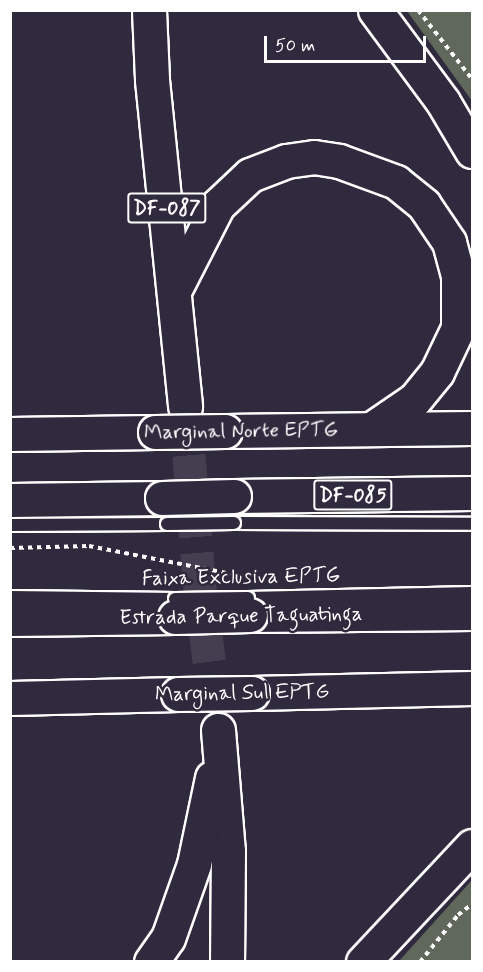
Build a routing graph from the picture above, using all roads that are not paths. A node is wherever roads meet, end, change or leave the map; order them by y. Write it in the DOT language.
graph roads {
  1 [pos="149,10"];
  2 [pos="375,10"];
  3 [pos="472,151"];
  4 [pos="176,287"];
  5 [pos="185,406"];
  6 [pos="373,428"];
  7 [pos="472,428"];
  8 [pos="10,434"];
  9 [pos="472,493"];
  10 [pos="10,500"];
  11 [pos="234,510"];
  12 [pos="164,511"];
  13 [pos="472,524"];
  14 [pos="10,525"];
  15 [pos="472,593"];
  16 [pos="10,597"];
  17 [pos="249,606"];
  18 [pos="175,608"];
  19 [pos="472,613"];
  20 [pos="10,619"];
  21 [pos="472,688"];
  22 [pos="10,698"];
  23 [pos="472,846"];
  24 [pos="151,962"];
  25 [pos="227,962"];
  26 [pos="363,962"];
  1 -- 4 [label="main road, DF-087"];
  2 -- 3 [label="main road"];
  4 -- 5 [label="main road, DF-087"];
  4 -- 6 [label="main road"];
  6 -- 7 [label="main road, Marginal Norte EPTG"];
  6 -- 8 [label="main road, Marginal Norte EPTG, bridge"];
  9 -- 11 [label="main road, DF-085"];
  10 -- 12 [label="main road, DF-085"];
  11 -- 12 [label="main road, DF-085, bridge"];
  11 -- 13 [label="lane"];
  12 -- 14 [label="lane"];
  15 -- 17 [label="lane, Faixa Exclusiva EPTG"];
  16 -- 18 [label="lane, Faixa Exclusiva EPTG"];
  17 -- 18 [label="main road, Estrada Parque Taguatinga, bridge"];
  17 -- 19 [label="main road, Estrada Parque Taguatinga"];
  18 -- 20 [label="main road, Estrada Parque Taguatinga"];
  21 -- 22 [label="main road, Marginal Sul EPTG, bridge"];
  23 -- 26 [label="main road"];
  24 -- 25 [label="main road"];
}
